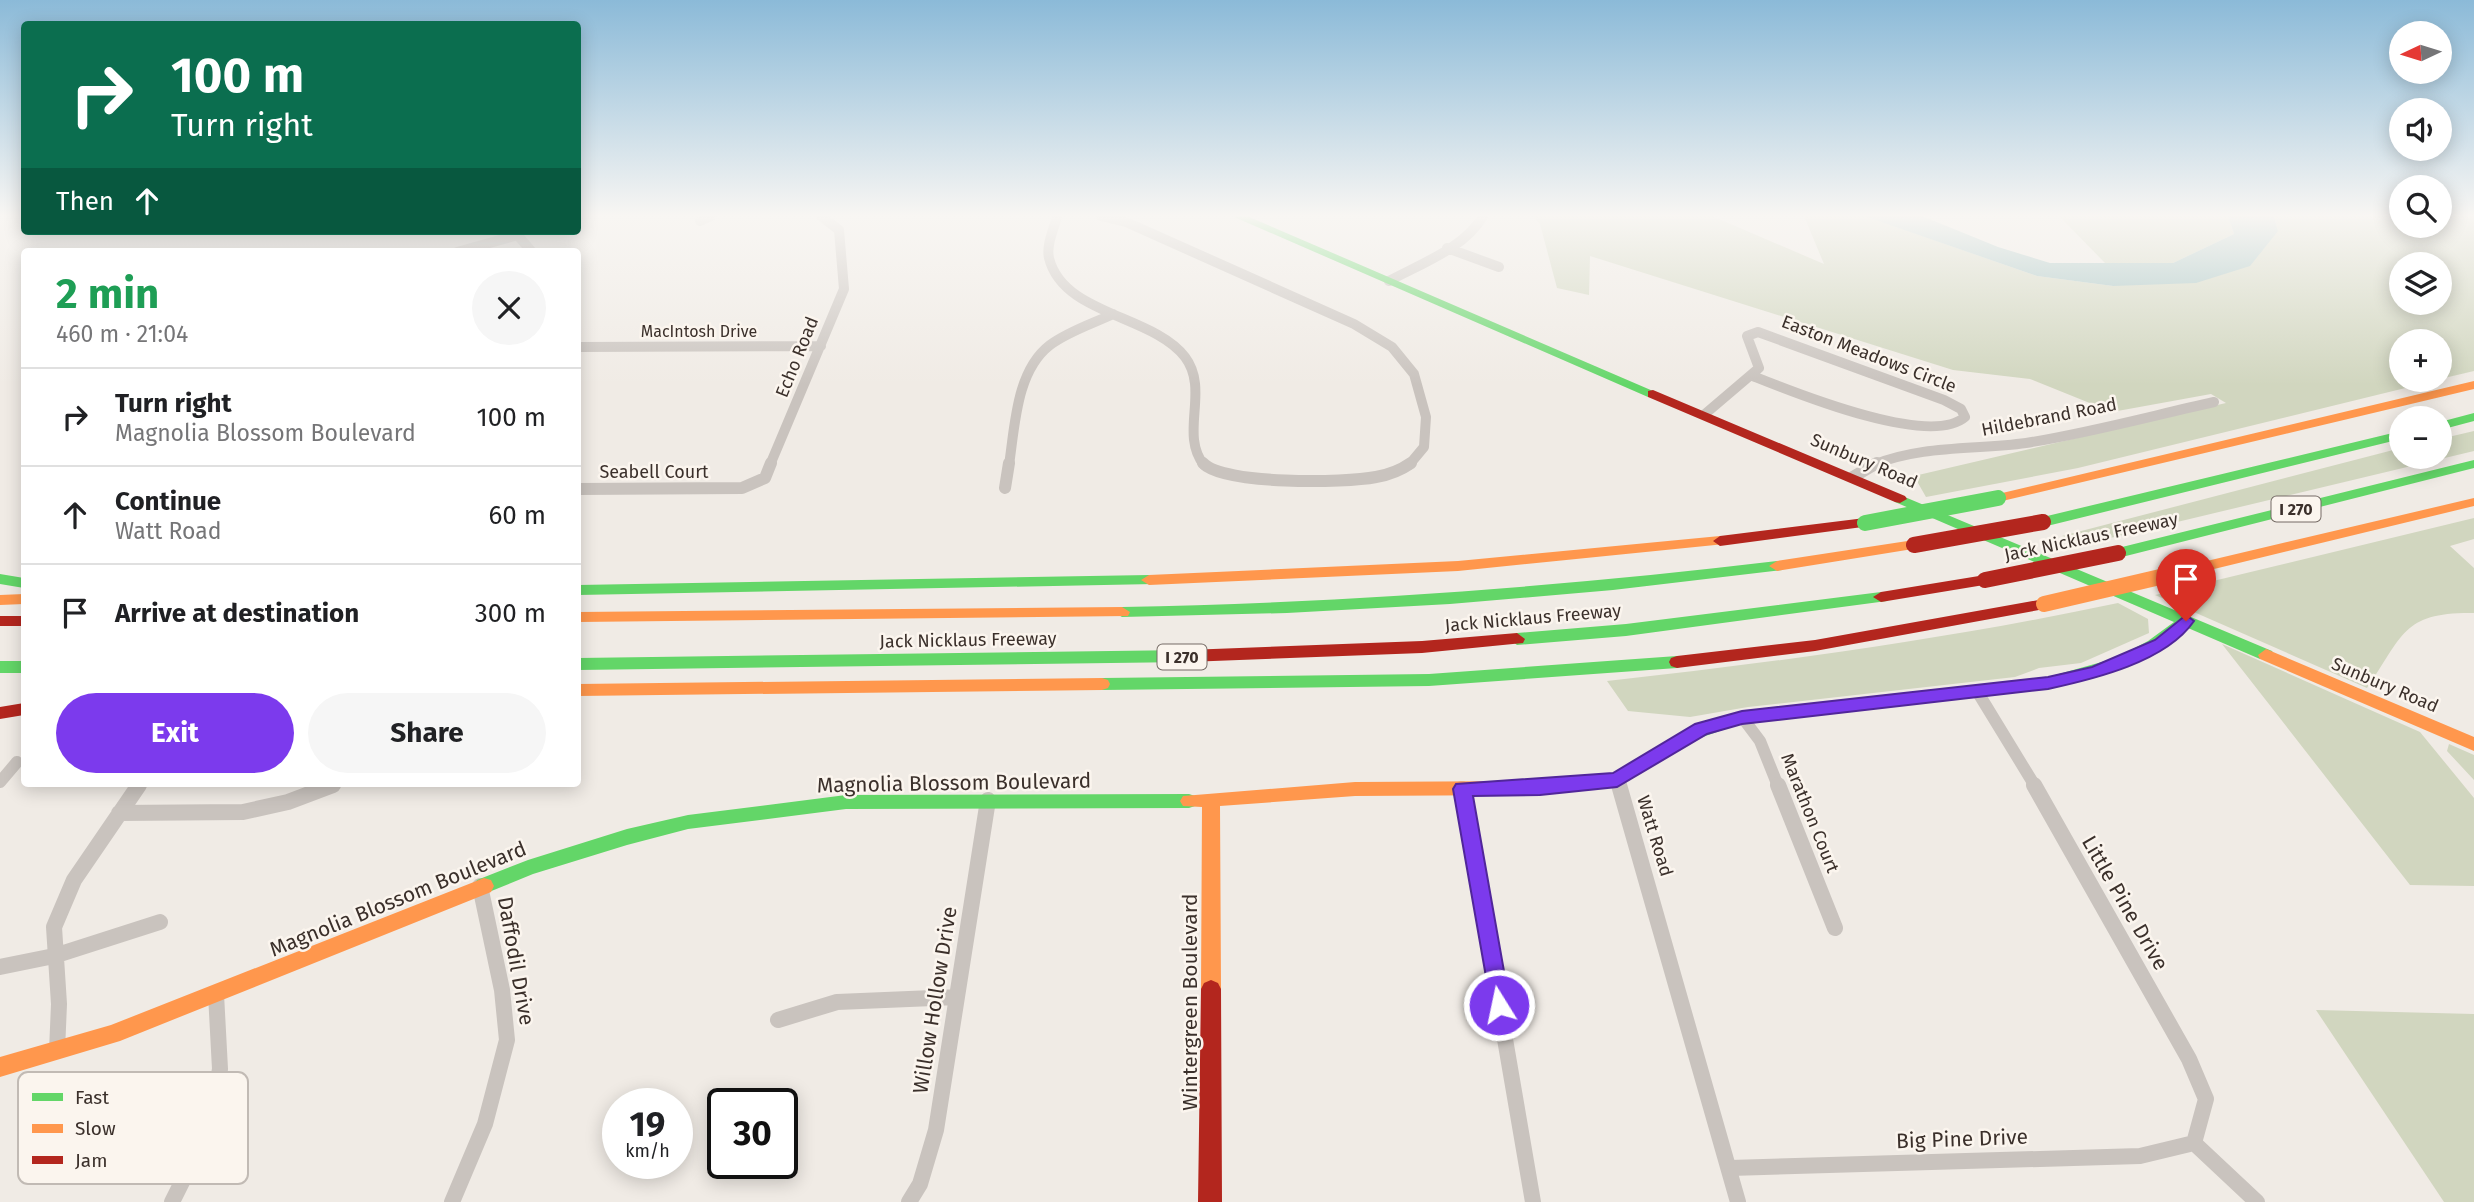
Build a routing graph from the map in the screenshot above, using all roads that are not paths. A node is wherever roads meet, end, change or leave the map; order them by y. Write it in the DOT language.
graph roads {
  1 [pos="843,272"];
  2 [pos="1056,272"];
  3 [pos="1237,272"];
  4 [pos="1368,272"];
  5 [pos="1405,272"];
  6 [pos="1389,281"];
  7 [pos="1112,313"];
  8 [pos="821,346"];
  9 [pos="581,347"];
  10 [pos="1753,376"];
  11 [pos="2474,386"];
  12 [pos="2214,402"];
  13 [pos="1705,414"];
  14 [pos="2474,417"];
  15 [pos="2452,423"];
  16 [pos="2389,438"];
  17 [pos="2474,464"];
  18 [pos="1853,477"];
  19 [pos="1005,488"];
  20 [pos="581,489"];
  21 [pos="730,489"];
  22 [pos="2474,502"];
  23 [pos="0,579"];
  24 [pos="21,582"];
  25 [pos="581,590"];
  26 [pos="21,599"];
  27 [pos="0,600"];
  28 [pos="581,617"];
  29 [pos="0,621"];
  30 [pos="21,621"];
  31 [pos="2186,621"];
  32 [pos="581,664"];
  33 [pos="0,667"];
  34 [pos="21,667"];
  35 [pos="581,690"];
  36 [pos="1976,691"];
  37 [pos="0,699"];
  38 [pos="21,699"];
  39 [pos="21,710"];
  40 [pos="0,713"];
  41 [pos="1742,717"];
  42 [pos="2474,744"];
  43 [pos="0,762"];
  44 [pos="21,762"];
  45 [pos="1617,780"];
  46 [pos="0,782"];
  47 [pos="137,787"];
  48 [pos="327,787"];
  49 [pos="1462,789"];
  50 [pos="988,800"];
  51 [pos="1211,802"];
  52 [pos="119,813"];
  53 [pos="480,886"];
  54 [pos="160,922"];
  55 [pos="1835,928"];
  56 [pos="54,956"];
  57 [pos="0,967"];
  58 [pos="216,995"];
  59 [pos="957,998"];
  60 [pos="778,1020"];
  61 [pos="57,1051"];
  62 [pos="0,1067"];
  63 [pos="219,1072"];
  64 [pos="2194,1143"];
  65 [pos="1730,1168"];
  66 [pos="181,1184"];
  67 [pos="172,1202"];
  68 [pos="452,1202"];
  69 [pos="909,1202"];
  70 [pos="1210,1202"];
  71 [pos="1533,1202"];
  72 [pos="1738,1202"];
  73 [pos="2257,1202"];
  1 -- 8 [label="street, Echo Road"];
  2 -- 7 [label="street"];
  3 -- 7 [label="street"];
  4 -- 6 [label="main road, Sunbury Road"];
  5 -- 6 [label="street"];
  6 -- 13 [label="main road, Sunbury Road"];
  7 -- 19 [label="street"];
  8 -- 9 [label="street, MacIntosh Drive"];
  8 -- 21 [label="street, Echo Road"];
  10 -- 10 [label="street, Easton Meadows Circle"];
  10 -- 13 [label="street"];
  11 -- 25 [label="main road, bridge"];
  12 -- 18 [label="street, Hildebrand Road"];
  13 -- 18 [label="main road, Sunbury Road"];
  14 -- 15 [label="main road"];
  16 -- 28 [label="main road, Jack Nicklaus Freeway, bridge"];
  17 -- 32 [label="main road, Jack Nicklaus Freeway / I 270, bridge"];
  18 -- 31 [label="main road, Sunbury Road"];
  20 -- 21 [label="street, Seabell Court"];
  22 -- 35 [label="main road, bridge"];
  23 -- 24 [label="main road"];
  26 -- 27 [label="main road"];
  29 -- 30 [label="main road"];
  31 -- 36 [label="main road, Watt Road"];
  31 -- 42 [label="main road, Sunbury Road"];
  33 -- 34 [label="main road"];
  36 -- 41 [label="main road, Watt Road"];
  36 -- 64 [label="street, Little Pine Drive"];
  37 -- 38 [label="main road"];
  39 -- 40 [label="main road"];
  41 -- 45 [label="main road, Watt Road"];
  41 -- 55 [label="street, Marathon Court"];
  43 -- 44 [label="street"];
  44 -- 46 [label="street"];
  45 -- 49 [label="main road, Magnolia Blossom Boulevard"];
  45 -- 65 [label="street, Watt Road"];
  47 -- 52 [label="street"];
  48 -- 52 [label="street"];
  49 -- 51 [label="main road, Magnolia Blossom Boulevard"];
  49 -- 71 [label="street"];
  50 -- 51 [label="main road, Magnolia Blossom Boulevard"];
  50 -- 53 [label="main road, Magnolia Blossom Boulevard"];
  50 -- 59 [label="street, Willow Hollow Drive"];
  51 -- 70 [label="main road, Wintergreen Boulevard"];
  52 -- 56 [label="street"];
  53 -- 58 [label="main road, Magnolia Blossom Boulevard"];
  53 -- 68 [label="street, Daffodil Drive"];
  54 -- 56 [label="street"];
  56 -- 57 [label="street"];
  56 -- 61 [label="street"];
  58 -- 61 [label="main road, Magnolia Blossom Boulevard"];
  58 -- 63 [label="street"];
  59 -- 60 [label="street"];
  59 -- 69 [label="street, Willow Hollow Drive"];
  61 -- 62 [label="main road, Magnolia Blossom Boulevard"];
  64 -- 65 [label="street, Big Pine Drive"];
  64 -- 73 [label="street"];
  65 -- 72 [label="street, Watt Road"];
  66 -- 67 [label="street"];
}
